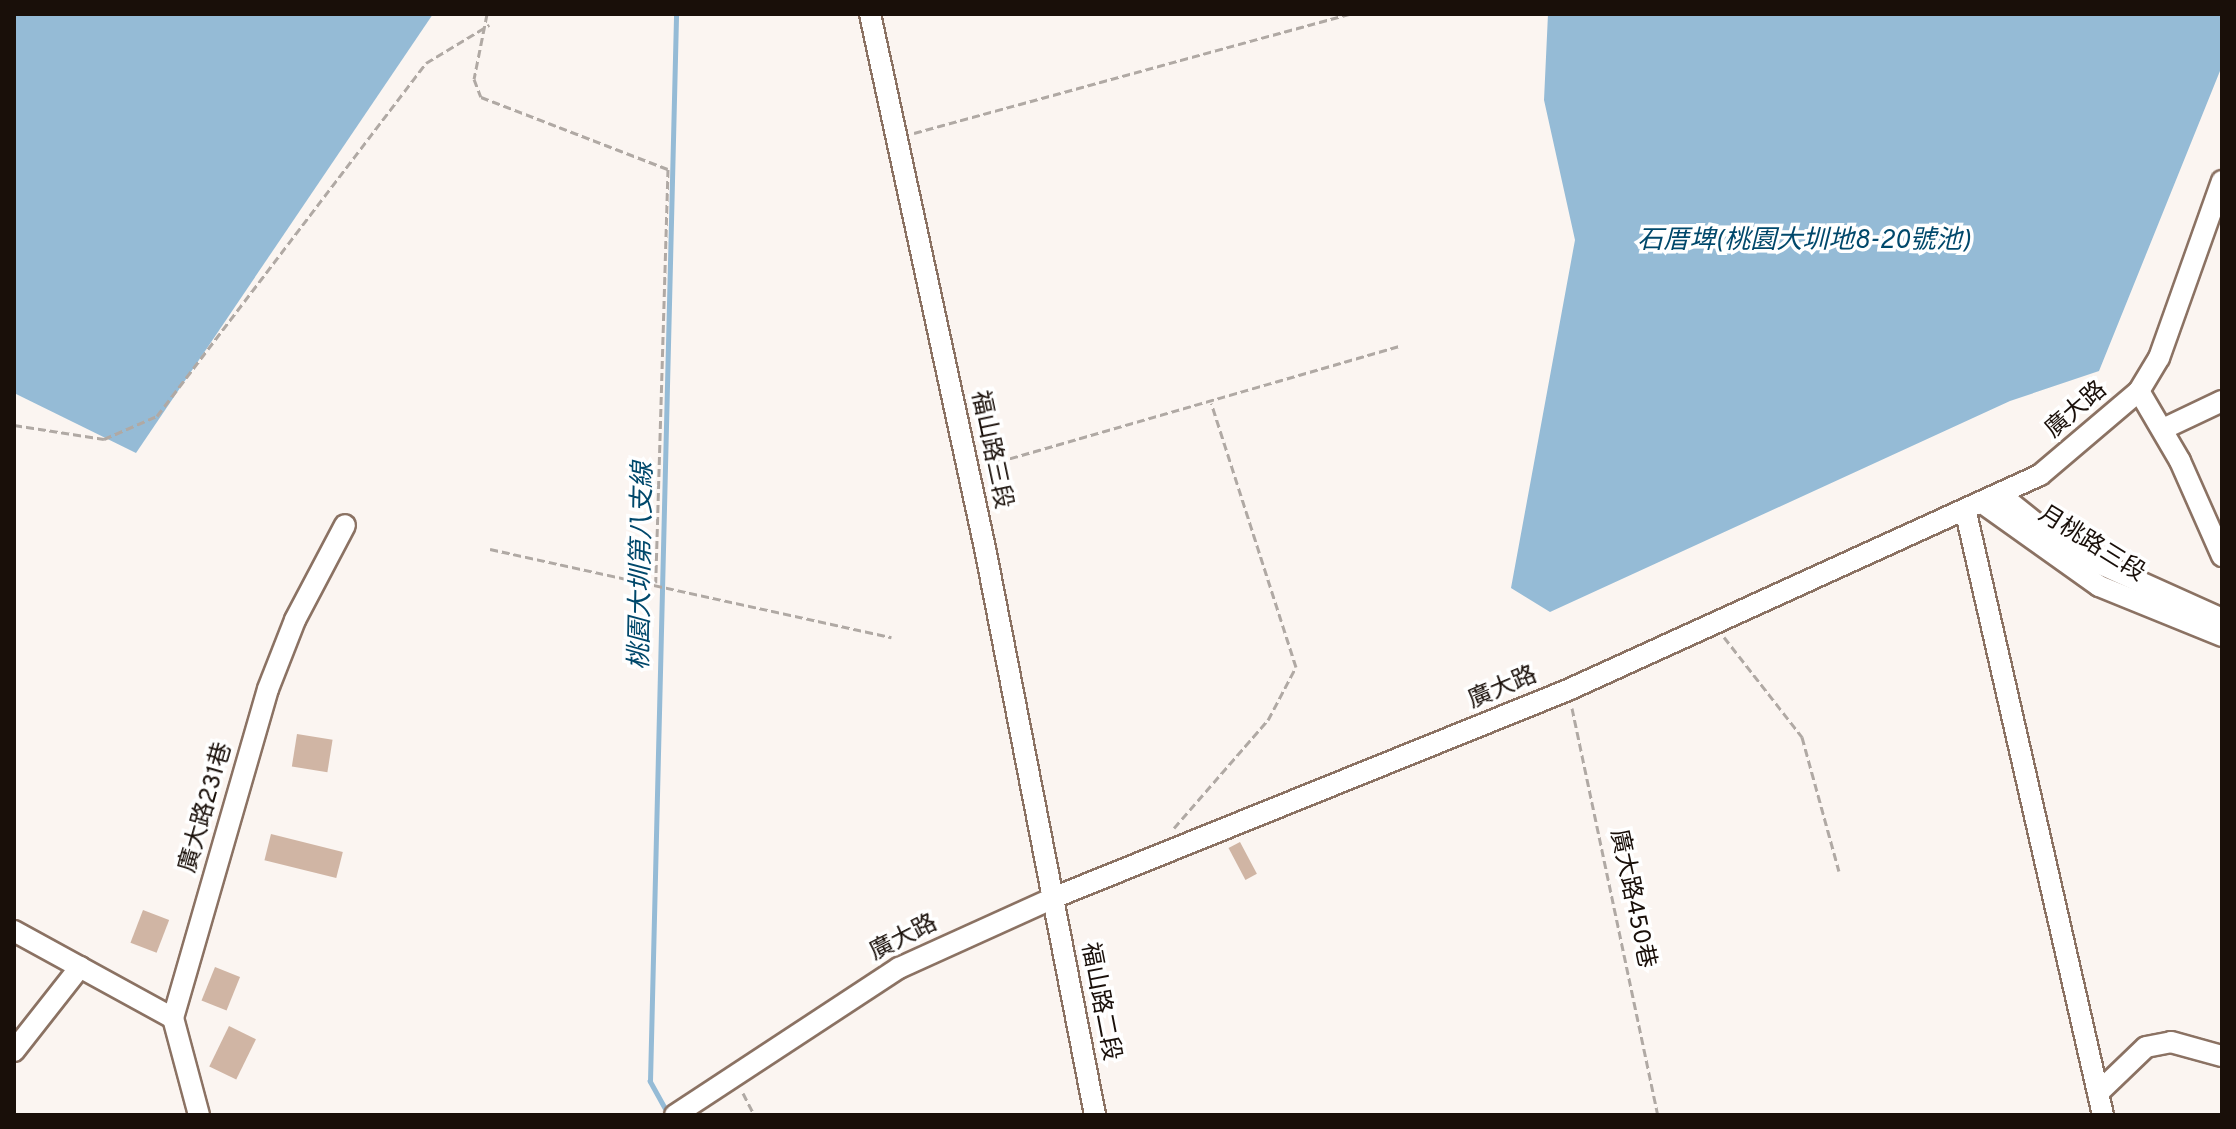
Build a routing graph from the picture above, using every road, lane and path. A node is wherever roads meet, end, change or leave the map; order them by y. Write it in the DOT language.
graph roads {
  1 [pos="487,14"];
  2 [pos="870,14"];
  3 [pos="1349,14"];
  4 [pos="489,25"];
  5 [pos="895,138"];
  6 [pos="2222,181"];
  7 [pos="1399,346"];
  8 [pos="2139,391"];
  9 [pos="2222,401"];
  10 [pos="1211,403"];
  11 [pos="14,425"];
  12 [pos="2163,429"];
  13 [pos="968,470"];
  14 [pos="1984,504"];
  15 [pos="345,525"];
  16 [pos="490,549"];
  17 [pos="2222,556"];
  18 [pos="656,583"];
  19 [pos="2222,619"];
  20 [pos="1714,624"];
  21 [pos="2222,636"];
  22 [pos="891,637"];
  23 [pos="1568,690"];
  24 [pos="1173,851"];
  25 [pos="1839,871"];
  26 [pos="1053,898"];
  27 [pos="14,931"];
  28 [pos="80,967"];
  29 [pos="173,1018"];
  30 [pos="14,1051"];
  31 [pos="2222,1056"];
  32 [pos="734,1076"];
  33 [pos="2098,1093"];
  34 [pos="199,1115"];
  35 [pos="675,1115"];
  36 [pos="754,1115"];
  37 [pos="1095,1115"];
  38 [pos="1658,1115"];
  39 [pos="2103,1115"];
  1 -- 4 [label="path"];
  2 -- 5 [label="street, 福山路三段"];
  3 -- 5 [label="path"];
  4 -- 11 [label="path"];
  4 -- 18 [label="path"];
  5 -- 13 [label="street, 福山路三段"];
  6 -- 8 [label="street, 廣大路"];
  7 -- 10 [label="path"];
  8 -- 12 [label="street"];
  8 -- 14 [label="street, 廣大路"];
  9 -- 12 [label="street"];
  10 -- 13 [label="path"];
  10 -- 24 [label="path"];
  12 -- 17 [label="street"];
  13 -- 26 [label="street, 福山路三段"];
  14 -- 19 [label="street, 月桃路三段"];
  14 -- 20 [label="street, 廣大路"];
  14 -- 21 [label="street, 月桃路三段"];
  14 -- 33 [label="street"];
  15 -- 29 [label="street, 廣大路231巷"];
  16 -- 18 [label="path"];
  18 -- 22 [label="path"];
  20 -- 23 [label="street, 廣大路"];
  20 -- 25 [label="path"];
  23 -- 24 [label="street, 廣大路"];
  23 -- 38 [label="path, 廣大路450巷"];
  24 -- 26 [label="street, 廣大路"];
  26 -- 32 [label="street, 廣大路"];
  26 -- 37 [label="street, 福山路二段"];
  27 -- 28 [label="street"];
  28 -- 29 [label="street"];
  28 -- 30 [label="street"];
  29 -- 34 [label="street"];
  31 -- 33 [label="street"];
  32 -- 35 [label="street, 廣大路"];
  32 -- 36 [label="path"];
  33 -- 39 [label="street"];
}
